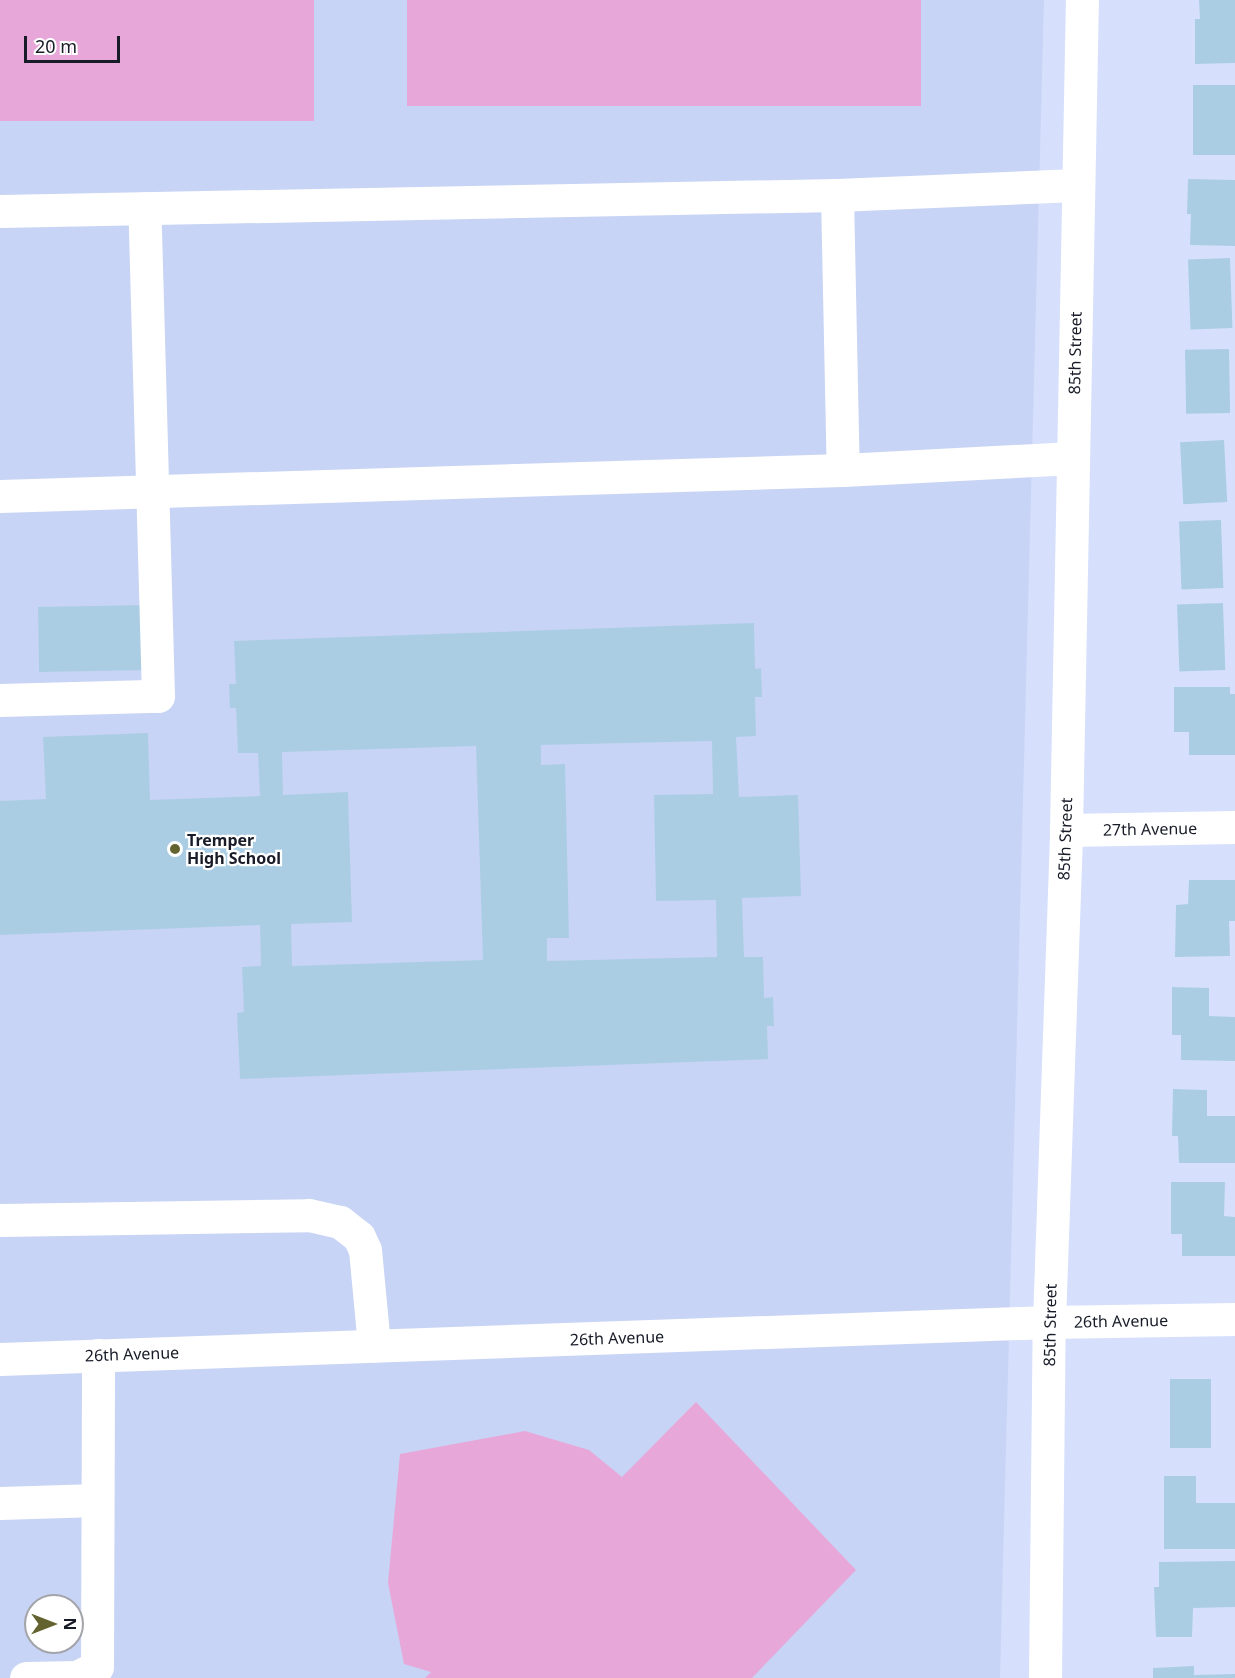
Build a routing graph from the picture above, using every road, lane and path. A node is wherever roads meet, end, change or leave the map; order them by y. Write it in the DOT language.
graph roads {
  1 [pos="1082,0"];
  2 [pos="1078,185"];
  3 [pos="837,195"];
  4 [pos="144,208"];
  5 [pos="0,211"];
  6 [pos="1073,458"];
  7 [pos="843,470"];
  8 [pos="153,491"];
  9 [pos="0,496"];
  10 [pos="0,700"];
  11 [pos="1235,828"];
  12 [pos="1066,830"];
  13 [pos="0,1220"];
  14 [pos="1235,1319"];
  15 [pos="1049,1322"];
  16 [pos="374,1346"];
  17 [pos="98,1355"];
  18 [pos="0,1359"];
  19 [pos="97,1500"];
  20 [pos="0,1503"];
  21 [pos="77,1677"];
  22 [pos="26,1678"];
  23 [pos="1045,1678"];
  1 -- 2 [label="street, 85th Street"];
  2 -- 3 [label="street"];
  2 -- 6 [label="street, 85th Street"];
  3 -- 4 [label="street"];
  3 -- 7 [label="street"];
  4 -- 5 [label="street"];
  4 -- 8 [label="street"];
  6 -- 7 [label="street"];
  6 -- 12 [label="street, 85th Street"];
  7 -- 8 [label="street"];
  8 -- 9 [label="street"];
  8 -- 10 [label="street"];
  11 -- 12 [label="street, 27th Avenue"];
  12 -- 15 [label="street, 85th Street"];
  13 -- 16 [label="street"];
  14 -- 15 [label="street, 26th Avenue"];
  15 -- 16 [label="street, 26th Avenue"];
  15 -- 23 [label="street, 85th Street"];
  16 -- 17 [label="street, 26th Avenue"];
  17 -- 18 [label="street, 26th Avenue"];
  17 -- 19 [label="street"];
  19 -- 20 [label="street"];
  19 -- 21 [label="street"];
  21 -- 22 [label="street"];
}
